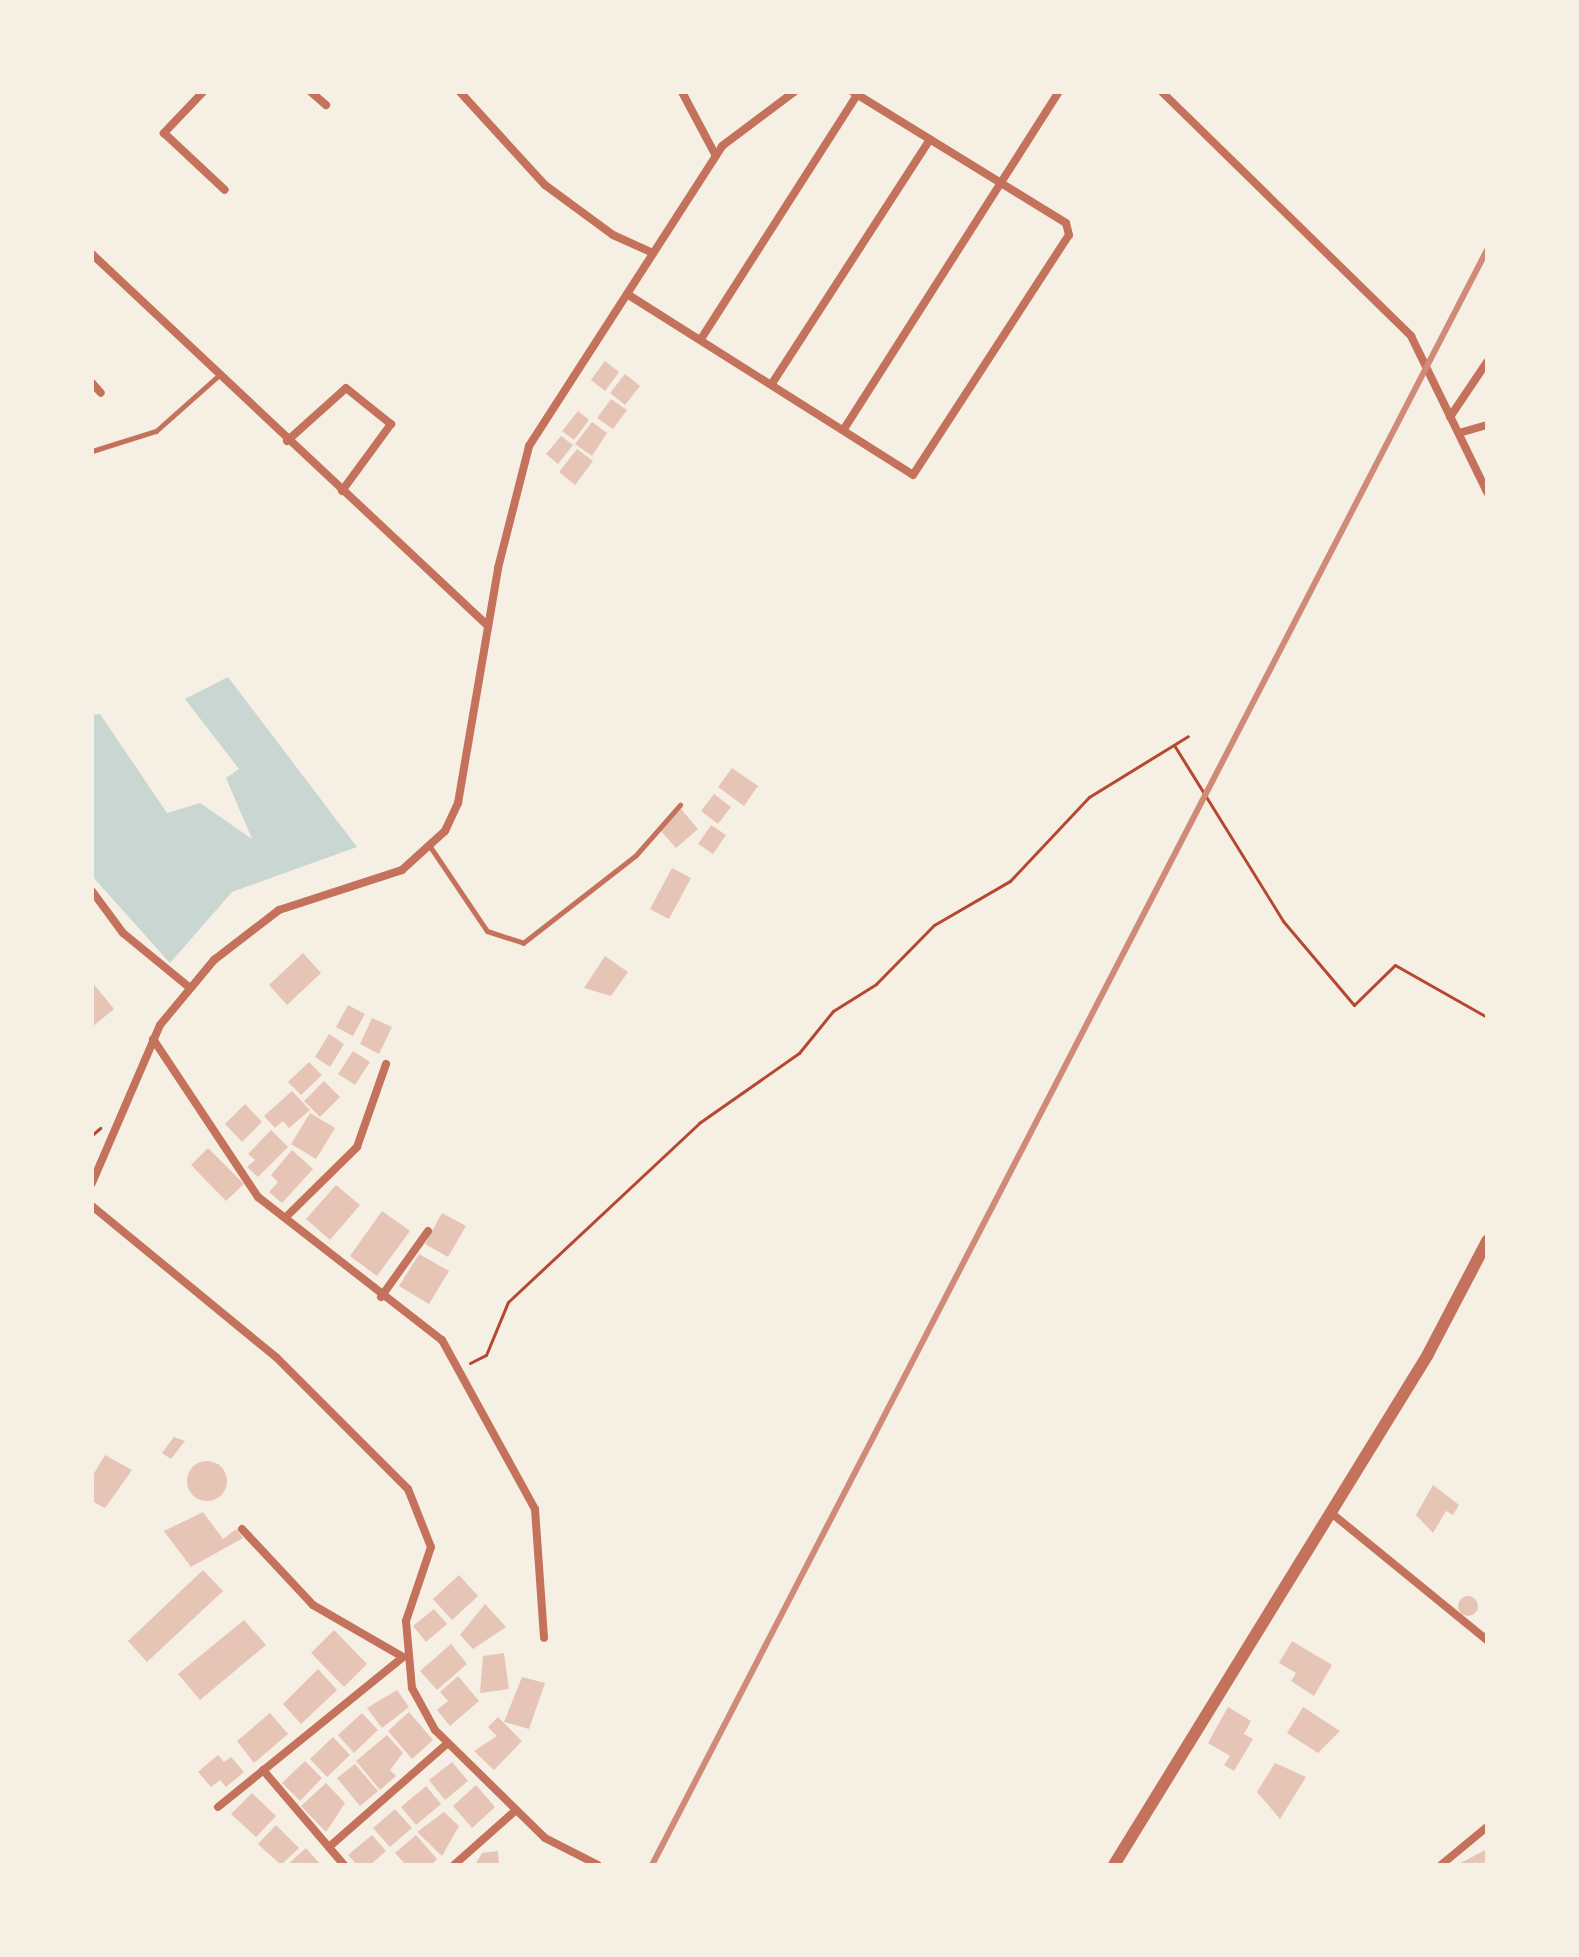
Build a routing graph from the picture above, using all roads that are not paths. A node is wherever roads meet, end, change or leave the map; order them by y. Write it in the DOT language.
graph roads {
  1 [pos="203,92"];
  2 [pos="311,92"];
  3 [pos="460,92"];
  4 [pos="682,92"];
  5 [pos="794,92"];
  6 [pos="1059,92"];
  7 [pos="1162,92"];
  8 [pos="855,93"];
  9 [pos="326,105"];
  10 [pos="930,139"];
  11 [pos="716,156"];
  12 [pos="1003,183"];
  13 [pos="225,190"];
  14 [pos="653,253"];
  15 [pos="92,254"];
  16 [pos="627,294"];
  17 [pos="701,339"];
  18 [pos="1487,362"];
  19 [pos="218,376"];
  20 [pos="773,382"];
  21 [pos="92,383"];
  22 [pos="101,393"];
  23 [pos="1450,417"];
  24 [pos="1487,425"];
  25 [pos="844,429"];
  26 [pos="1459,433"];
  27 [pos="287,441"];
  28 [pos="92,451"];
  29 [pos="342,491"];
  30 [pos="1487,492"];
  31 [pos="488,626"];
  32 [pos="680,805"];
  33 [pos="431,848"];
  34 [pos="92,891"];
  35 [pos="189,987"];
  36 [pos="153,1039"];
  37 [pos="386,1064"];
  38 [pos="92,1183"];
  39 [pos="92,1206"];
  40 [pos="286,1217"];
  41 [pos="428,1231"];
  42 [pos="1487,1241"];
  43 [pos="381,1297"];
  44 [pos="1330,1512"];
  45 [pos="242,1529"];
  46 [pos="544,1638"];
  47 [pos="1487,1640"];
  48 [pos="403,1657"];
  49 [pos="448,1743"];
  50 [pos="263,1770"];
  51 [pos="218,1807"];
  52 [pos="516,1810"];
  53 [pos="1487,1827"];
  54 [pos="329,1847"];
  55 [pos="344,1865"];
  56 [pos="454,1865"];
  57 [pos="598,1865"];
  58 [pos="1114,1865"];
  59 [pos="1441,1865"];
  1 -- 13 [label="street"];
  2 -- 9 [label="street"];
  3 -- 14 [label="street"];
  4 -- 11 [label="street"];
  5 -- 11 [label="street"];
  6 -- 12 [label="street"];
  7 -- 23 [label="street"];
  8 -- 10 [label="street"];
  8 -- 17 [label="street"];
  10 -- 12 [label="street"];
  10 -- 20 [label="street"];
  11 -- 14 [label="street"];
  12 -- 25 [label="street"];
  12 -- 25 [label="street"];
  14 -- 16 [label="street"];
  15 -- 19 [label="street"];
  16 -- 17 [label="street"];
  16 -- 31 [label="street"];
  17 -- 20 [label="street"];
  18 -- 23 [label="street"];
  19 -- 27 [label="street"];
  19 -- 28 [label="lane"];
  20 -- 25 [label="street"];
  21 -- 22 [label="street"];
  23 -- 26 [label="street"];
  24 -- 26 [label="street"];
  26 -- 30 [label="street"];
  27 -- 29 [label="street"];
  27 -- 29 [label="street"];
  29 -- 31 [label="street"];
  31 -- 33 [label="street"];
  32 -- 33 [label="lane"];
  33 -- 35 [label="street"];
  34 -- 35 [label="street"];
  35 -- 36 [label="street"];
  36 -- 38 [label="street"];
  36 -- 40 [label="street"];
  37 -- 40 [label="street"];
  39 -- 48 [label="street"];
  40 -- 43 [label="street"];
  41 -- 43 [label="street"];
  42 -- 44 [label="street"];
  43 -- 46 [label="street"];
  44 -- 47 [label="street"];
  44 -- 58 [label="street"];
  45 -- 48 [label="street"];
  48 -- 49 [label="street"];
  48 -- 50 [label="street"];
  49 -- 52 [label="street"];
  49 -- 54 [label="street"];
  50 -- 51 [label="street"];
  50 -- 54 [label="street"];
  52 -- 56 [label="street"];
  52 -- 57 [label="street"];
  53 -- 59 [label="street"];
  54 -- 55 [label="street"];
}
